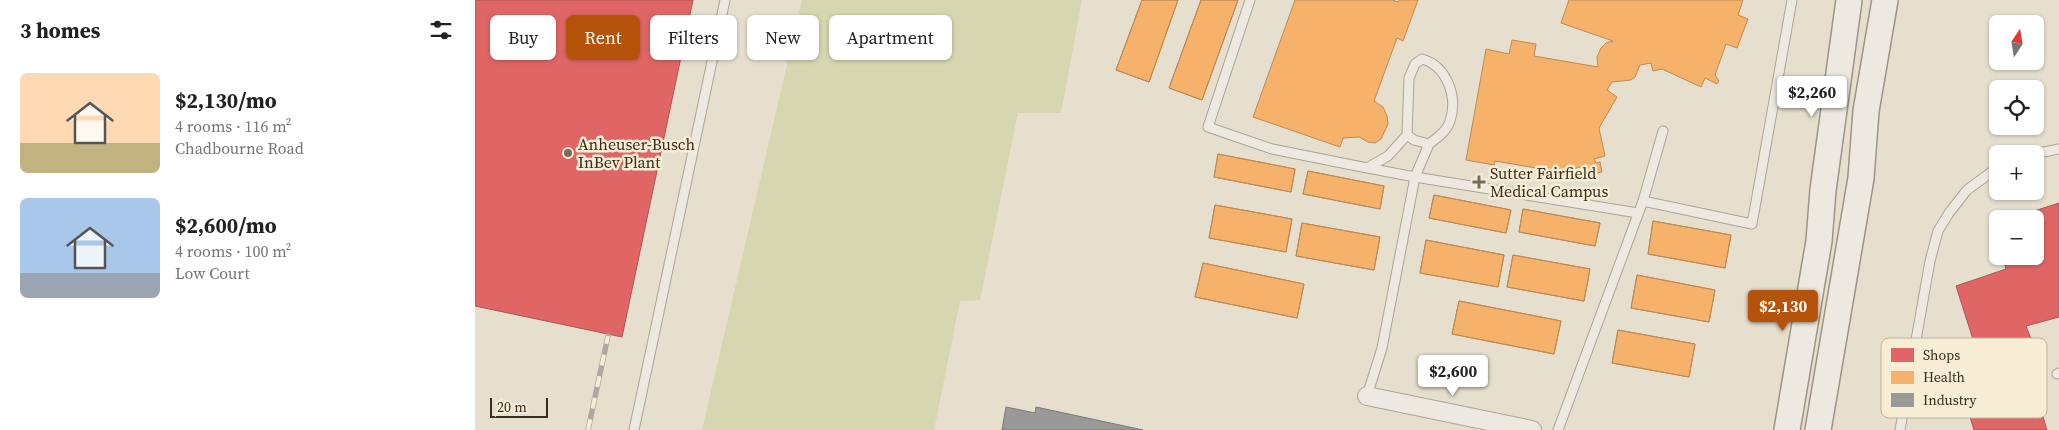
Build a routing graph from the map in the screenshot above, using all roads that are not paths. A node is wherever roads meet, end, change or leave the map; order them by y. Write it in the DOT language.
graph roads {
  1 [pos="725,0"];
  2 [pos="1250,0"];
  3 [pos="1792,0"];
  4 [pos="1849,0"];
  5 [pos="1885,0"];
  6 [pos="1663,132"];
  7 [pos="1407,134"];
  8 [pos="1429,144"];
  9 [pos="2059,149"];
  10 [pos="2044,152"];
  11 [pos="1367,168"];
  12 [pos="1989,174"];
  13 [pos="1415,178"];
  14 [pos="1643,200"];
  15 [pos="1638,213"];
  16 [pos="1916,338"];
  17 [pos="1367,396"];
  18 [pos="634,430"];
  19 [pos="1532,430"];
  20 [pos="1558,430"];
  21 [pos="1787,430"];
  22 [pos="1818,430"];
  1 -- 18 [label="lane"];
  2 -- 11 [label="lane"];
  3 -- 14 [label="lane"];
  4 -- 21 [label="main road"];
  5 -- 22 [label="main road"];
  6 -- 14 [label="lane"];
  7 -- 8 [label="lane"];
  7 -- 8 [label="lane"];
  7 -- 11 [label="lane"];
  8 -- 13 [label="lane"];
  9 -- 10 [label="lane"];
  11 -- 13 [label="lane"];
  12 -- 16 [label="lane"];
  13 -- 15 [label="lane"];
  13 -- 17 [label="lane"];
  14 -- 15 [label="lane"];
  15 -- 20 [label="lane"];
  17 -- 19 [label="street"];
}
